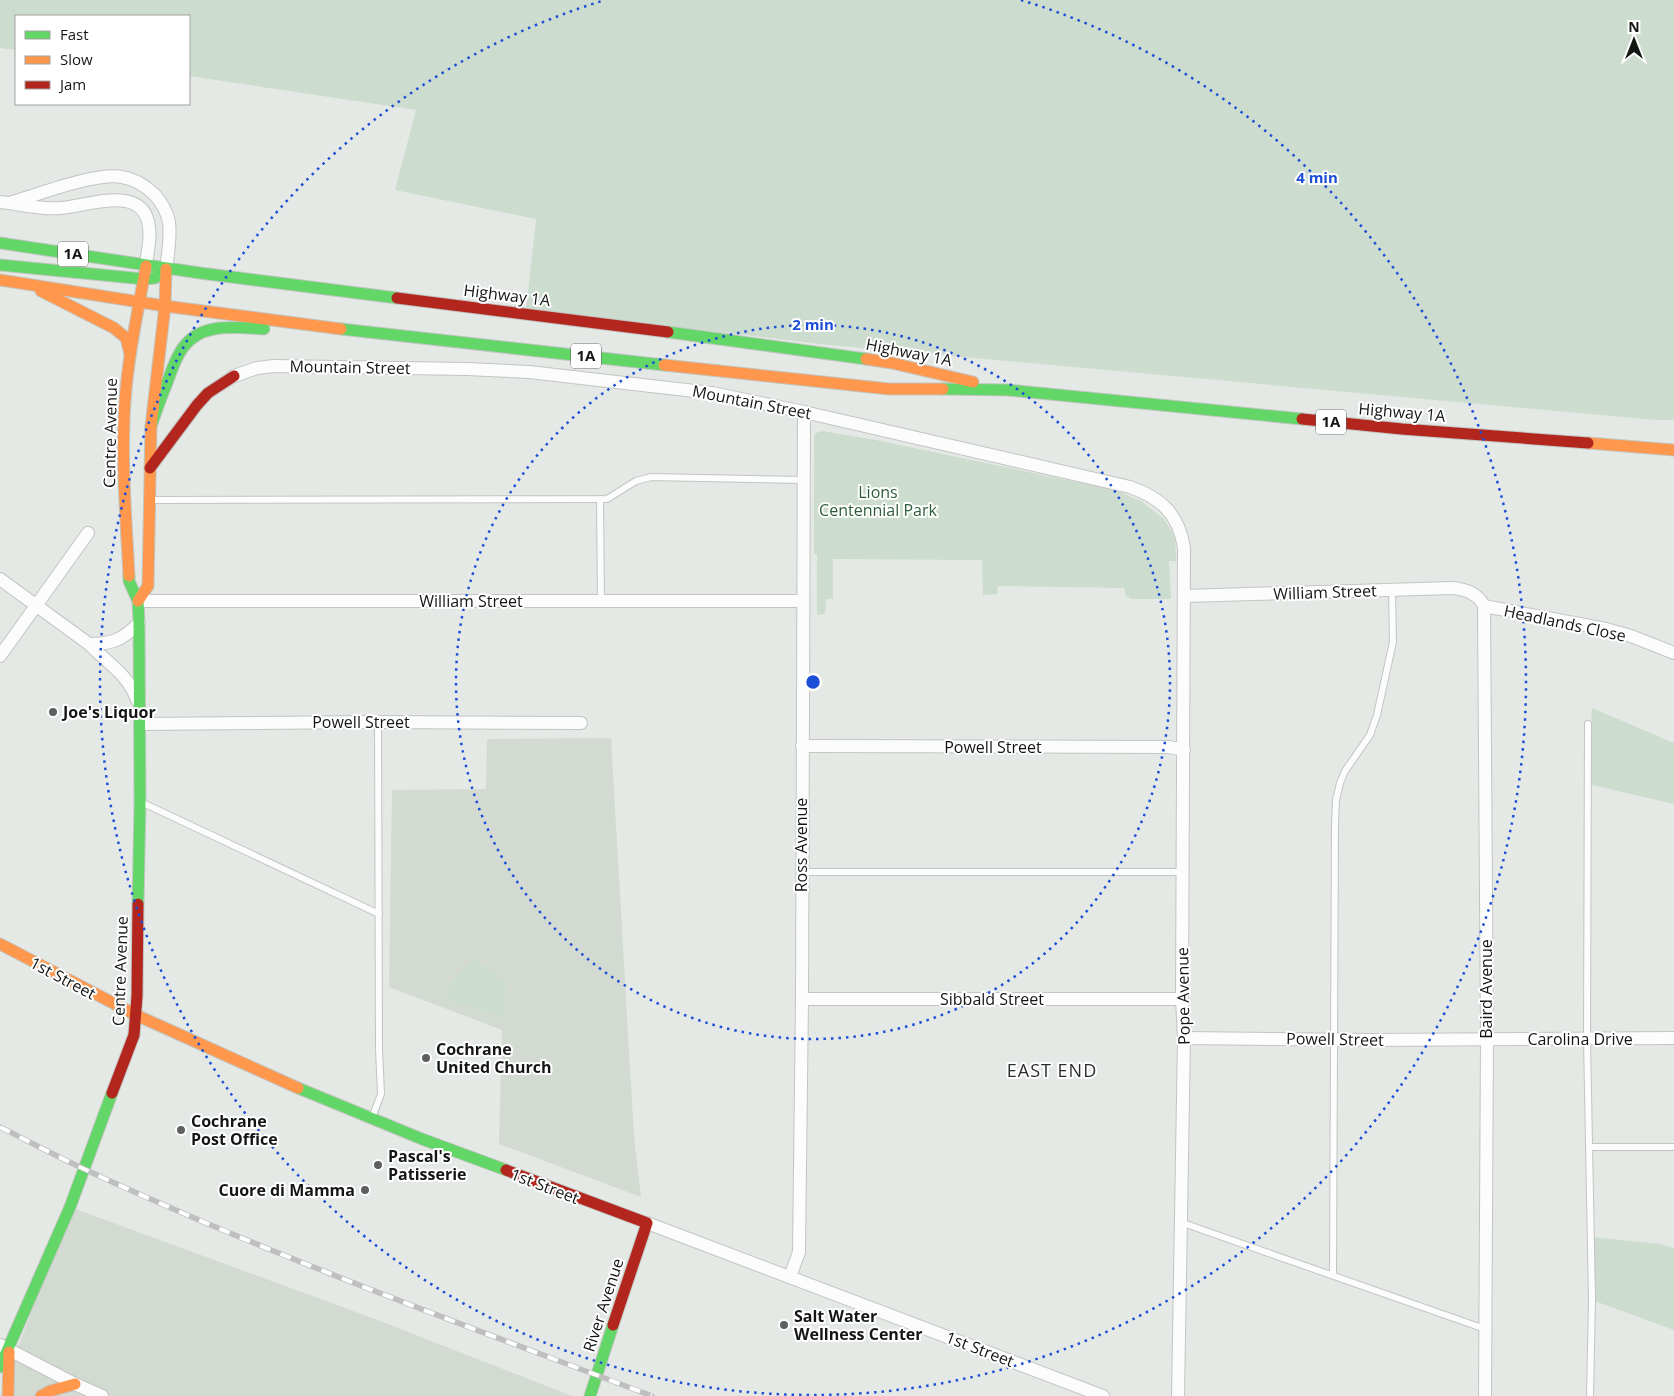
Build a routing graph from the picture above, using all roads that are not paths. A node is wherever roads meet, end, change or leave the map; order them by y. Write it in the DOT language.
graph roads {
  1 [pos="5,202"];
  2 [pos="0,243"];
  3 [pos="0,265"];
  4 [pos="146,266"];
  5 [pos="166,269"];
  6 [pos="144,279"];
  7 [pos="0,280"];
  8 [pos="29,285"];
  9 [pos="140,302"];
  10 [pos="165,306"];
  11 [pos="383,334"];
  12 [pos="130,354"];
  13 [pos="234,376"];
  14 [pos="1008,390"];
  15 [pos="804,412"];
  16 [pos="151,426"];
  17 [pos="1674,449"];
  18 [pos="150,468"];
  19 [pos="803,480"];
  20 [pos="149,500"];
  21 [pos="600,500"];
  22 [pos="88,533"];
  23 [pos="0,579"];
  24 [pos="1392,590"];
  25 [pos="1184,596"];
  26 [pos="138,601"];
  27 [pos="601,601"];
  28 [pos="803,601"];
  29 [pos="36,605"];
  30 [pos="1484,606"];
  31 [pos="139,623"];
  32 [pos="90,644"];
  33 [pos="1674,653"];
  34 [pos="0,656"];
  35 [pos="140,707"];
  36 [pos="378,722"];
  37 [pos="581,723"];
  38 [pos="140,724"];
  39 [pos="1588,724"];
  40 [pos="802,746"];
  41 [pos="1184,750"];
  42 [pos="140,802"];
  43 [pos="801,872"];
  44 [pos="1182,872"];
  45 [pos="379,914"];
  46 [pos="0,944"];
  47 [pos="802,999"];
  48 [pos="1182,999"];
  49 [pos="136,1015"];
  50 [pos="1184,1038"];
  51 [pos="1586,1038"];
  52 [pos="1674,1038"];
  53 [pos="1335,1039"];
  54 [pos="1487,1039"];
  55 [pos="372,1119"];
  56 [pos="1590,1147"];
  57 [pos="1674,1147"];
  58 [pos="1180,1222"];
  59 [pos="647,1223"];
  60 [pos="1333,1275"];
  61 [pos="790,1277"];
  62 [pos="1485,1329"];
  63 [pos="4,1347"];
  64 [pos="0,1366"];
  65 [pos="75,1384"];
  66 [pos="8,1396"];
  67 [pos="41,1396"];
  68 [pos="102,1396"];
  69 [pos="590,1396"];
  70 [pos="1103,1396"];
  71 [pos="1178,1396"];
  72 [pos="1485,1396"];
  73 [pos="1590,1396"];
  1 -- 4 [label="street"];
  1 -- 5 [label="street"];
  2 -- 4 [label="main road, Highway 1A / 1A"];
  3 -- 6 [label="main road"];
  4 -- 5 [label="main road, Highway 1A / 1A"];
  4 -- 6 [label="main road, Centre Avenue"];
  5 -- 6 [label="main road"];
  5 -- 10 [label="main road, Centre Avenue"];
  5 -- 14 [label="main road, Highway 1A / 1A"];
  6 -- 9 [label="main road, Centre Avenue"];
  7 -- 8 [label="main road, Highway 1A / 1A"];
  8 -- 9 [label="main road, Highway 1A / 1A"];
  8 -- 12 [label="main road"];
  9 -- 10 [label="main road, Highway 1A / 1A"];
  9 -- 12 [label="main road, Centre Avenue"];
  10 -- 11 [label="main road, Highway 1A / 1A"];
  10 -- 16 [label="main road, Centre Avenue"];
  11 -- 14 [label="main road, Highway 1A / 1A"];
  11 -- 16 [label="main road"];
  12 -- 26 [label="main road, Centre Avenue"];
  13 -- 15 [label="street, Mountain Street"];
  13 -- 18 [label="main road"];
  14 -- 17 [label="main road, Highway 1A / 1A"];
  15 -- 19 [label="street, Ross Avenue"];
  15 -- 25 [label="street, Mountain Street"];
  16 -- 18 [label="main road, Centre Avenue"];
  18 -- 20 [label="main road, Centre Avenue"];
  19 -- 21 [label="lane"];
  19 -- 28 [label="street, Ross Avenue"];
  20 -- 21 [label="lane"];
  20 -- 26 [label="main road, Centre Avenue"];
  21 -- 27 [label="lane"];
  22 -- 29 [label="street"];
  23 -- 29 [label="street"];
  24 -- 25 [label="street, William Street"];
  24 -- 30 [label="street, William Street"];
  24 -- 53 [label="lane"];
  25 -- 41 [label="street, Pope Avenue"];
  26 -- 27 [label="street, William Street"];
  26 -- 31 [label="main road, Centre Avenue"];
  27 -- 28 [label="street, William Street"];
  28 -- 40 [label="street, Ross Avenue"];
  29 -- 32 [label="street"];
  29 -- 34 [label="street"];
  30 -- 33 [label="street, Headlands Close"];
  30 -- 54 [label="street, Baird Avenue"];
  31 -- 32 [label="street"];
  31 -- 35 [label="main road, Centre Avenue"];
  32 -- 35 [label="street"];
  35 -- 38 [label="main road, Centre Avenue"];
  36 -- 37 [label="street, Powell Street"];
  36 -- 38 [label="street, Powell Street"];
  36 -- 45 [label="lane"];
  38 -- 42 [label="main road, Centre Avenue"];
  39 -- 51 [label="lane"];
  40 -- 41 [label="street, Powell Street"];
  40 -- 43 [label="street, Ross Avenue"];
  41 -- 44 [label="street, Pope Avenue"];
  42 -- 45 [label="lane"];
  42 -- 49 [label="main road, Centre Avenue"];
  43 -- 44 [label="lane"];
  43 -- 47 [label="street, Ross Avenue"];
  44 -- 48 [label="street, Pope Avenue"];
  45 -- 55 [label="lane"];
  46 -- 49 [label="main road, 1st Street"];
  47 -- 48 [label="street, Sibbald Street"];
  47 -- 61 [label="street, Ross Avenue"];
  48 -- 50 [label="street, Pope Avenue"];
  49 -- 55 [label="main road, 1st Street"];
  49 -- 63 [label="main road, Centre Avenue"];
  50 -- 53 [label="street, Powell Street"];
  50 -- 58 [label="street, Pope Avenue"];
  51 -- 52 [label="street, Carolina Drive"];
  51 -- 54 [label="street, Carolina Drive"];
  51 -- 56 [label="lane"];
  53 -- 54 [label="street, Powell Street"];
  53 -- 60 [label="lane"];
  54 -- 62 [label="street, Baird Avenue"];
  55 -- 59 [label="main road, 1st Street"];
  56 -- 57 [label="lane"];
  56 -- 73 [label="lane"];
  58 -- 60 [label="lane"];
  58 -- 71 [label="street, Pope Avenue"];
  59 -- 61 [label="street, 1st Street"];
  59 -- 69 [label="main road, River Avenue"];
  60 -- 62 [label="lane"];
  61 -- 70 [label="street, 1st Street"];
  62 -- 72 [label="street, Baird Avenue"];
  63 -- 64 [label="main road, Centre Avenue"];
  63 -- 65 [label="street"];
  63 -- 66 [label="main road, Centre Avenue"];
  65 -- 67 [label="main road"];
  65 -- 68 [label="street"];
}
